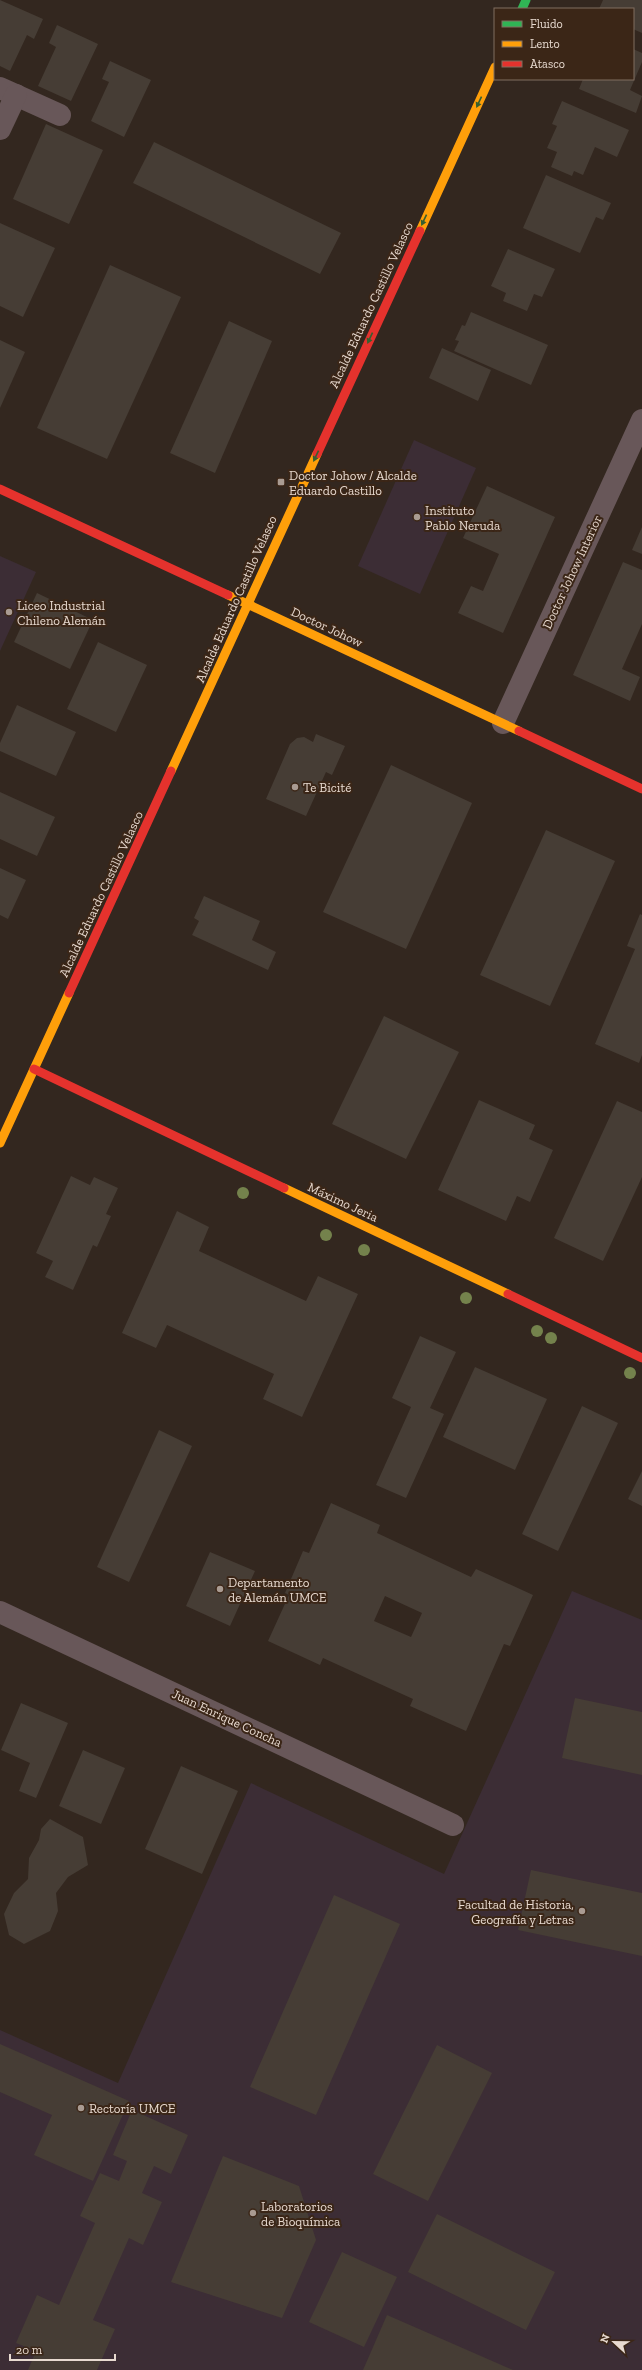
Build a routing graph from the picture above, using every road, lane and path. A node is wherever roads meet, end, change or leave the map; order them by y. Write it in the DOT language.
graph roads {
  1 [pos="494,69"];
  2 [pos="8,91"];
  3 [pos="60,115"];
  4 [pos="0,130"];
  5 [pos="642,420"];
  6 [pos="0,489"];
  7 [pos="248,605"];
  8 [pos="503,723"];
  9 [pos="642,789"];
  10 [pos="34,1069"];
  11 [pos="0,1143"];
  12 [pos="642,1358"];
  13 [pos="0,1612"];
  14 [pos="453,1825"];
  1 -- 7 [label="street, Alcalde Eduardo Castillo Velasco, one-way"];
  2 -- 3 [label="street"];
  2 -- 4 [label="street"];
  5 -- 8 [label="street, Doctor Johow Interior"];
  6 -- 7 [label="street, Doctor Johow"];
  7 -- 8 [label="street, Doctor Johow"];
  7 -- 10 [label="street, Alcalde Eduardo Castillo Velasco"];
  8 -- 9 [label="street, Doctor Johow"];
  10 -- 11 [label="street, Alcalde Eduardo Castillo Velasco"];
  10 -- 12 [label="street, Máximo Jeria"];
  13 -- 14 [label="street, Juan Enrique Concha"];
}
